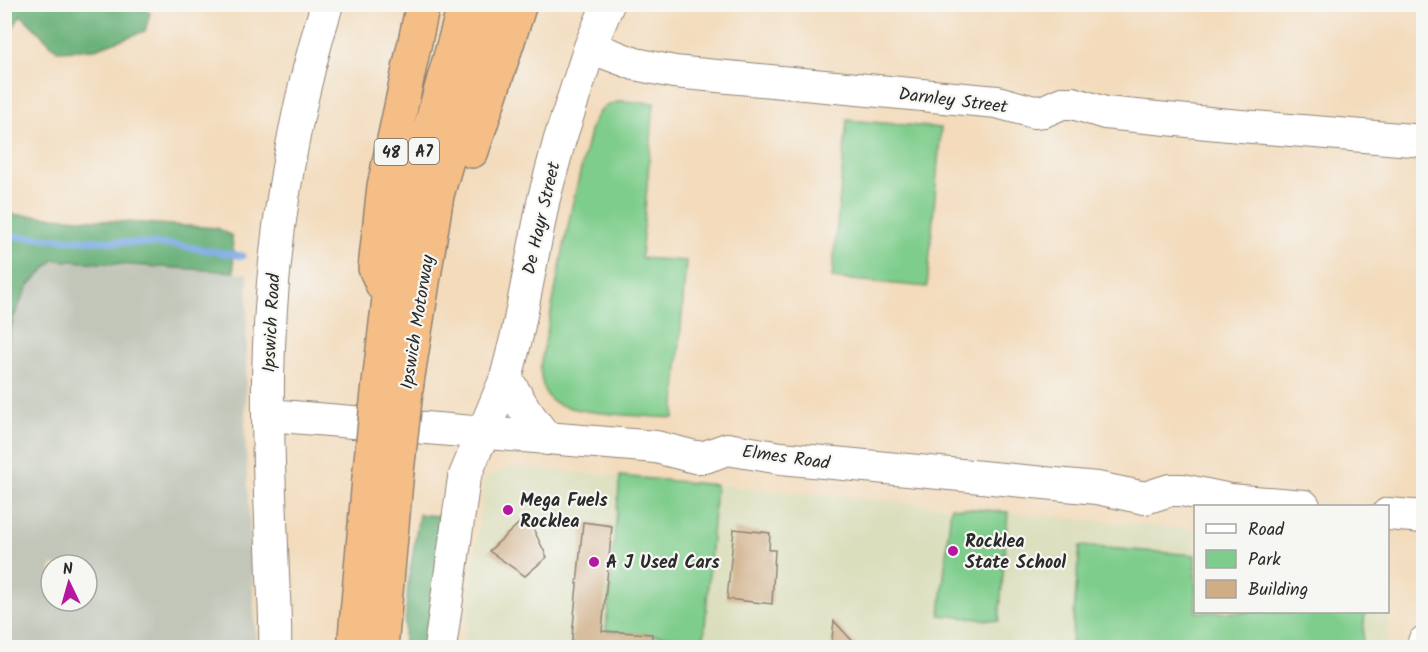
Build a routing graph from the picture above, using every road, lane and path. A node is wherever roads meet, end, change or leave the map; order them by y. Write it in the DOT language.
graph roads {
  1 [pos="327,4"];
  2 [pos="423,4"];
  3 [pos="465,4"];
  4 [pos="496,4"];
  5 [pos="520,4"];
  6 [pos="608,4"];
  7 [pos="590,47"];
  8 [pos="1424,141"];
  9 [pos="437,195"];
  10 [pos="389,298"];
  11 [pos="506,378"];
  12 [pos="393,382"];
  13 [pos="268,415"];
  14 [pos="482,434"];
  15 [pos="547,439"];
  16 [pos="382,480"];
  17 [pos="1283,505"];
  18 [pos="1389,514"];
  19 [pos="1424,517"];
  20 [pos="1424,642"];
  21 [pos="275,648"];
  22 [pos="354,648"];
  23 [pos="381,648"];
  24 [pos="440,648"];
  25 [pos="1423,648"];
  1 -- 13 [label="street, Ipswich Road"];
  2 -- 10 [label="highway, 48"];
  3 -- 10 [label="highway, Ipswich Motorway / A7"];
  4 -- 9 [label="highway, Ipswich Motorway / A7"];
  5 -- 9 [label="highway"];
  6 -- 7 [label="street, De Hayr Street"];
  7 -- 8 [label="street, Darnley Street"];
  7 -- 11 [label="street, De Hayr Street"];
  9 -- 12 [label="highway, Ipswich Motorway / A7"];
  10 -- 12 [label="highway, Ipswich Motorway / A7"];
  11 -- 14 [label="street, De Hayr Street"];
  11 -- 15 [label="street"];
  12 -- 16 [label="highway, Ipswich Motorway / A7, bridge"];
  13 -- 14 [label="street, Elmes Road"];
  13 -- 21 [label="street, Ipswich Road"];
  14 -- 15 [label="street, Elmes Road"];
  14 -- 24 [label="street"];
  15 -- 17 [label="street, Elmes Road"];
  16 -- 22 [label="highway, Ipswich Motorway / A7"];
  16 -- 23 [label="highway, Ipswich Motorway / A7"];
  18 -- 19 [label="street"];
  20 -- 25 [label="street"];
}
